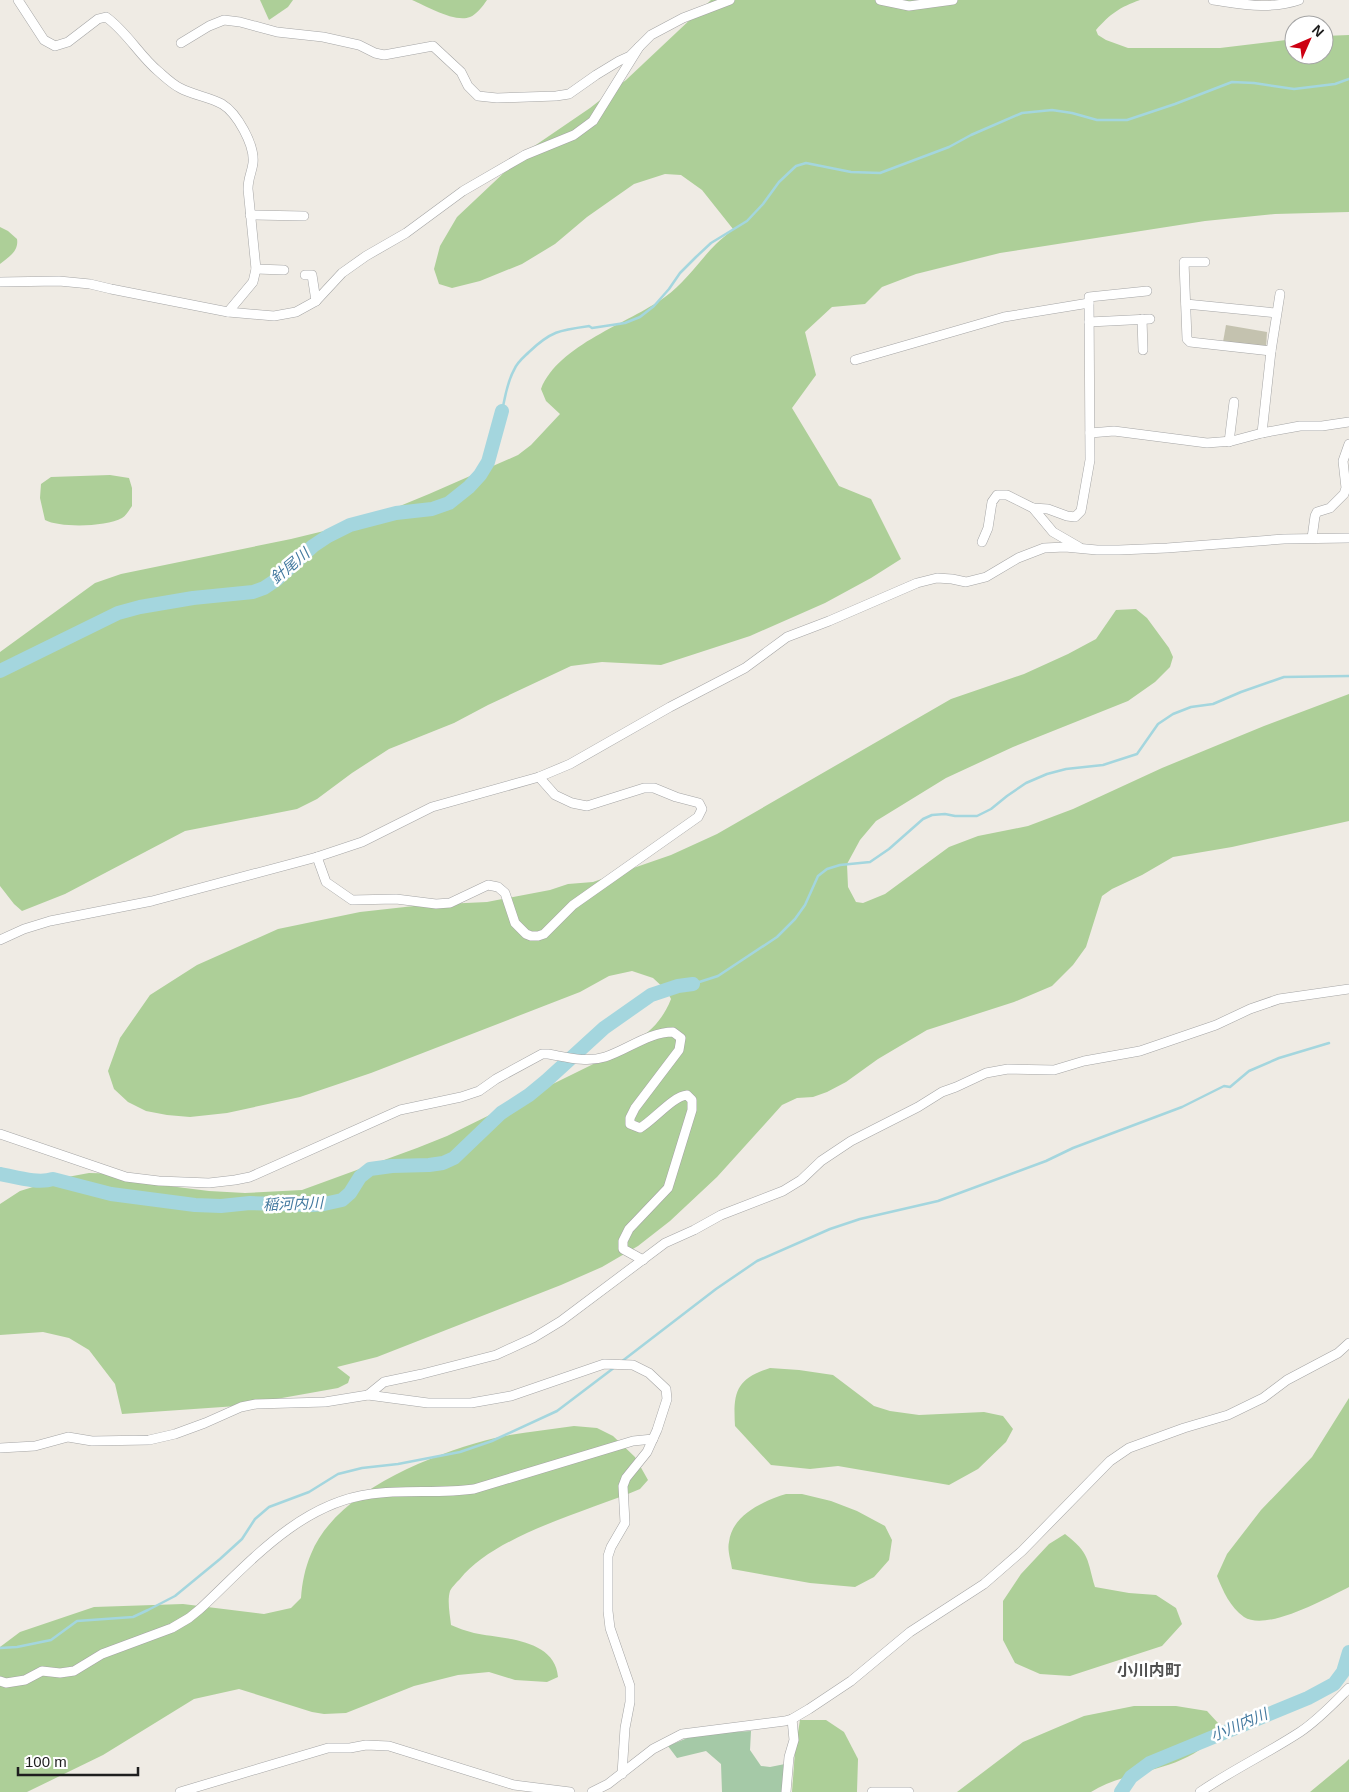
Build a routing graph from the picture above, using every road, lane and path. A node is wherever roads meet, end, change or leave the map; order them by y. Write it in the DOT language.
graph roads {
  1 [pos="18,0"];
  2 [pos="730,0"];
  3 [pos="880,0"];
  4 [pos="953,0"];
  5 [pos="1213,0"];
  6 [pos="1299,0"];
  7 [pos="181,43"];
  8 [pos="639,47"];
  9 [pos="250,215"];
  10 [pos="304,216"];
  11 [pos="1205,262"];
  12 [pos="256,269"];
  13 [pos="284,270"];
  14 [pos="305,275"];
  15 [pos="0,282"];
  16 [pos="1147,291"];
  17 [pos="1280,294"];
  18 [pos="316,301"];
  19 [pos="1089,303"];
  20 [pos="1186,304"];
  21 [pos="228,312"];
  22 [pos="1276,313"];
  23 [pos="1088,322"];
  24 [pos="1143,350"];
  25 [pos="1271,352"];
  26 [pos="855,360"];
  27 [pos="1234,402"];
  28 [pos="1349,422"];
  29 [pos="1090,433"];
  30 [pos="1262,433"];
  31 [pos="1229,442"];
  32 [pos="1349,444"];
  33 [pos="1033,508"];
  34 [pos="1312,538"];
  35 [pos="1349,538"];
  36 [pos="982,542"];
  37 [pos="1082,549"];
  38 [pos="538,777"];
  39 [pos="317,857"];
  40 [pos="0,940"];
  41 [pos="1349,989"];
  42 [pos="0,1134"];
  43 [pos="643,1260"];
  44 [pos="1349,1343"];
  45 [pos="368,1396"];
  46 [pos="653,1439"];
  47 [pos="0,1448"];
  48 [pos="0,1682"];
  49 [pos="1349,1688"];
  50 [pos="792,1719"];
  51 [pos="622,1774"];
  52 [pos="180,1792"];
  53 [pos="570,1792"];
  54 [pos="592,1792"];
  55 [pos="786,1792"];
  56 [pos="872,1792"];
  57 [pos="909,1792"];
  58 [pos="1200,1792"];
  1 -- 9 [label="street"];
  2 -- 8 [label="street"];
  3 -- 4 [label="street"];
  5 -- 6 [label="street"];
  7 -- 8 [label="street"];
  8 -- 18 [label="street"];
  9 -- 10 [label="street"];
  9 -- 12 [label="street"];
  11 -- 20 [label="street"];
  12 -- 13 [label="street"];
  12 -- 21 [label="street"];
  14 -- 18 [label="street"];
  15 -- 21 [label="street"];
  16 -- 19 [label="street"];
  17 -- 22 [label="street"];
  18 -- 21 [label="street"];
  19 -- 23 [label="street"];
  19 -- 26 [label="street"];
  20 -- 22 [label="street"];
  20 -- 25 [label="street"];
  22 -- 25 [label="street"];
  23 -- 24 [label="street"];
  23 -- 29 [label="street"];
  25 -- 30 [label="street"];
  27 -- 31 [label="street"];
  28 -- 30 [label="street"];
  29 -- 31 [label="street"];
  29 -- 33 [label="street"];
  30 -- 31 [label="street"];
  32 -- 34 [label="street"];
  33 -- 36 [label="street"];
  33 -- 37 [label="street"];
  34 -- 35 [label="street"];
  34 -- 37 [label="street"];
  37 -- 38 [label="street"];
  38 -- 39 [label="street"];
  38 -- 39 [label="street"];
  39 -- 40 [label="street"];
  41 -- 43 [label="street"];
  42 -- 43 [label="street"];
  43 -- 45 [label="street"];
  44 -- 50 [label="street"];
  45 -- 46 [label="street"];
  45 -- 47 [label="street"];
  46 -- 48 [label="street"];
  46 -- 51 [label="street"];
  49 -- 58 [label="street"];
  50 -- 51 [label="street"];
  50 -- 55 [label="street"];
  51 -- 54 [label="street"];
  52 -- 53 [label="street"];
  56 -- 57 [label="street"];
}
